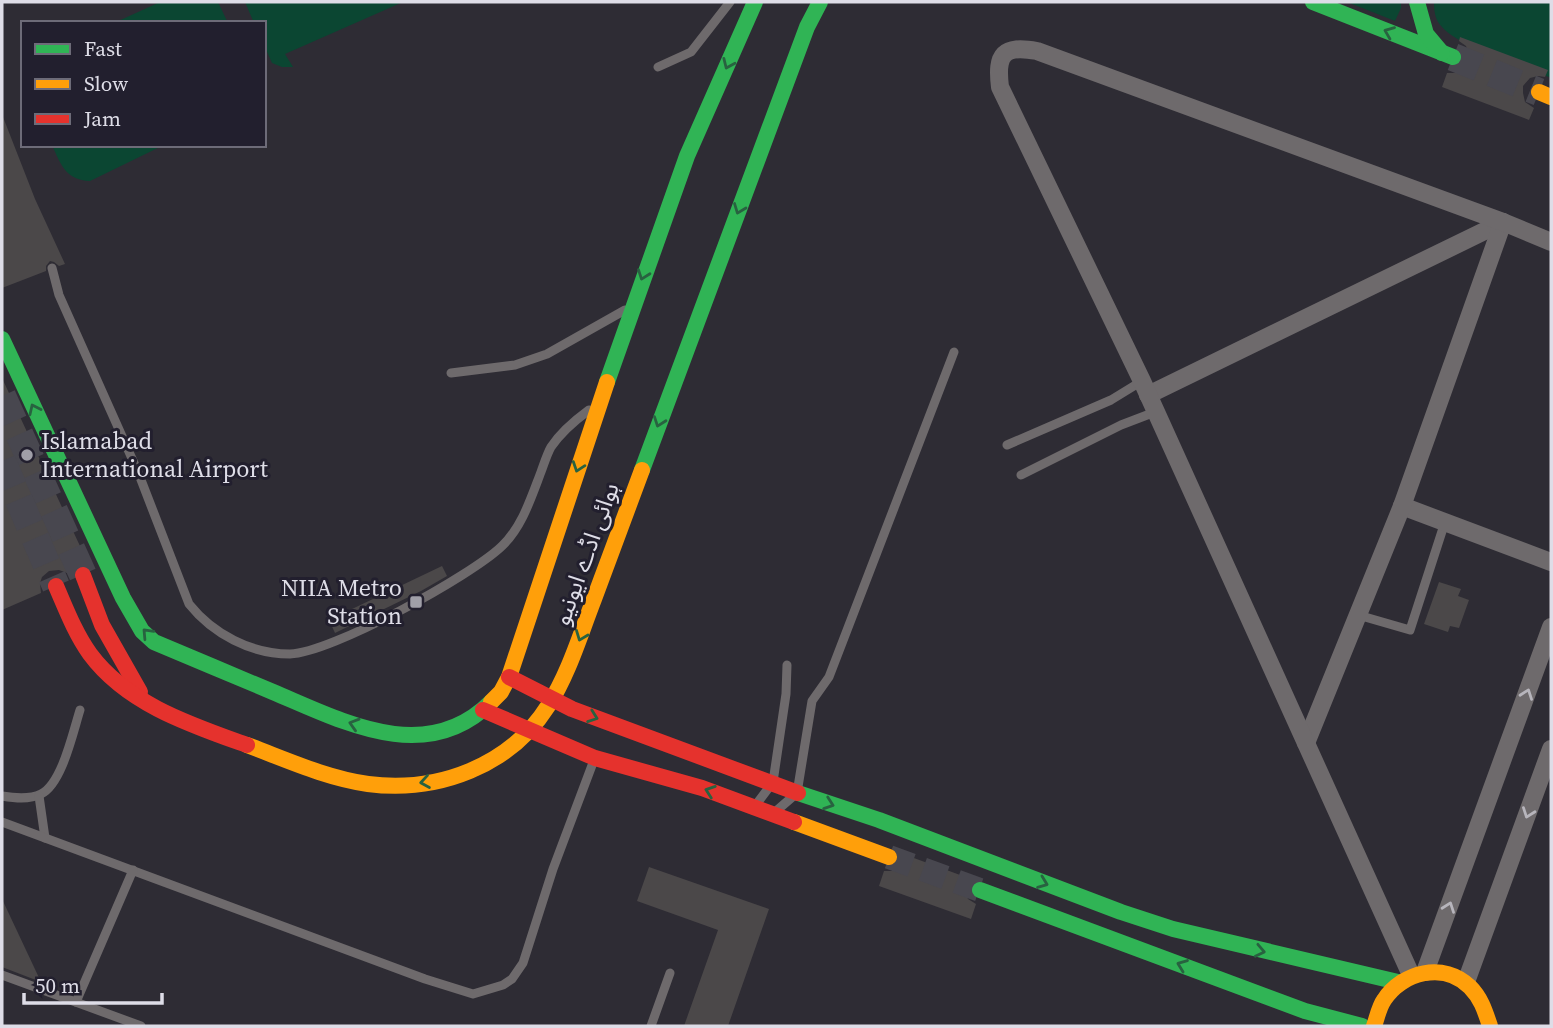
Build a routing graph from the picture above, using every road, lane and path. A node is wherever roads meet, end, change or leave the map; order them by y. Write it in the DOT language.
graph roads {
  1 [pos="730,2"];
  2 [pos="755,2"];
  3 [pos="820,2"];
  4 [pos="1313,2"];
  5 [pos="1417,2"];
  6 [pos="659,67"];
  7 [pos="1503,222"];
  8 [pos="1551,242"];
  9 [pos="52,268"];
  10 [pos="632,306"];
  11 [pos="2,339"];
  12 [pos="954,352"];
  13 [pos="452,373"];
  14 [pos="1148,396"];
  15 [pos="600,402"];
  16 [pos="1007,445"];
  17 [pos="1021,475"];
  18 [pos="1402,506"];
  19 [pos="1445,522"];
  20 [pos="1551,562"];
  21 [pos="83,575"];
  22 [pos="56,586"];
  23 [pos="1358,615"];
  24 [pos="1551,627"];
  25 [pos="787,665"];
  26 [pos="509,677"];
  27 [pos="148,703"];
  28 [pos="80,710"];
  29 [pos="483,710"];
  30 [pos="1306,743"];
  31 [pos="1551,749"];
  32 [pos="595,758"];
  33 [pos="773,782"];
  34 [pos="797,793"];
  35 [pos="2,796"];
  36 [pos="39,796"];
  37 [pos="754,807"];
  38 [pos="774,813"];
  39 [pos="879,820"];
  40 [pos="2,822"];
  41 [pos="45,838"];
  42 [pos="867,849"];
  43 [pos="889,857"];
  44 [pos="133,870"];
  45 [pos="980,890"];
  46 [pos="670,973"];
  47 [pos="2,975"];
  48 [pos="1411,976"];
  49 [pos="1466,982"];
  50 [pos="76,1002"];
  51 [pos="141,1026"];
  52 [pos="651,1026"];
  53 [pos="1362,1026"];
  54 [pos="1374,1026"];
  55 [pos="1491,1026"];
  1 -- 6 [label="lane"];
  2 -- 10 [label="main road, one-way"];
  3 -- 27 [label="main road, ہوائی اڈے ایونیو, one-way"];
  5 -- 4 [label="main road, one-way"];
  7 -- 8 [label="street"];
  7 -- 14 [label="street"];
  7 -- 14 [label="street"];
  7 -- 18 [label="street"];
  9 -- 15 [label="lane"];
  10 -- 13 [label="lane"];
  10 -- 15 [label="main road"];
  29 -- 11 [label="main road, one-way"];
  12 -- 34 [label="lane"];
  14 -- 16 [label="lane"];
  14 -- 17 [label="lane"];
  14 -- 30 [label="street"];
  15 -- 26 [label="main road, one-way"];
  18 -- 19 [label="street"];
  18 -- 23 [label="street"];
  19 -- 20 [label="street"];
  19 -- 23 [label="lane"];
  21 -- 27 [label="main road"];
  22 -- 27 [label="main road, ہوائی اڈے ایونیو"];
  23 -- 30 [label="street"];
  48 -- 24 [label="street, one-way"];
  25 -- 33 [label="lane"];
  26 -- 29 [label="main road"];
  26 -- 33 [label="main road, one-way"];
  28 -- 36 [label="lane"];
  29 -- 32 [label="main road"];
  30 -- 48 [label="street"];
  31 -- 49 [label="street, one-way"];
  37 -- 32 [label="main road, one-way"];
  32 -- 44 [label="lane"];
  33 -- 34 [label="main road"];
  33 -- 37 [label="lane"];
  34 -- 38 [label="lane"];
  34 -- 39 [label="main road, one-way"];
  35 -- 36 [label="lane"];
  36 -- 41 [label="lane"];
  37 -- 38 [label="main road"];
  38 -- 42 [label="main road"];
  39 -- 42 [label="main road"];
  39 -- 48 [label="main road, one-way"];
  40 -- 41 [label="lane"];
  41 -- 44 [label="lane"];
  42 -- 43 [label="main road"];
  44 -- 50 [label="lane"];
  53 -- 45 [label="main road, one-way"];
  46 -- 52 [label="lane"];
  47 -- 50 [label="lane"];
  48 -- 49 [label="main road"];
  48 -- 54 [label="main road"];
  49 -- 55 [label="main road"];
  50 -- 51 [label="lane"];
}
